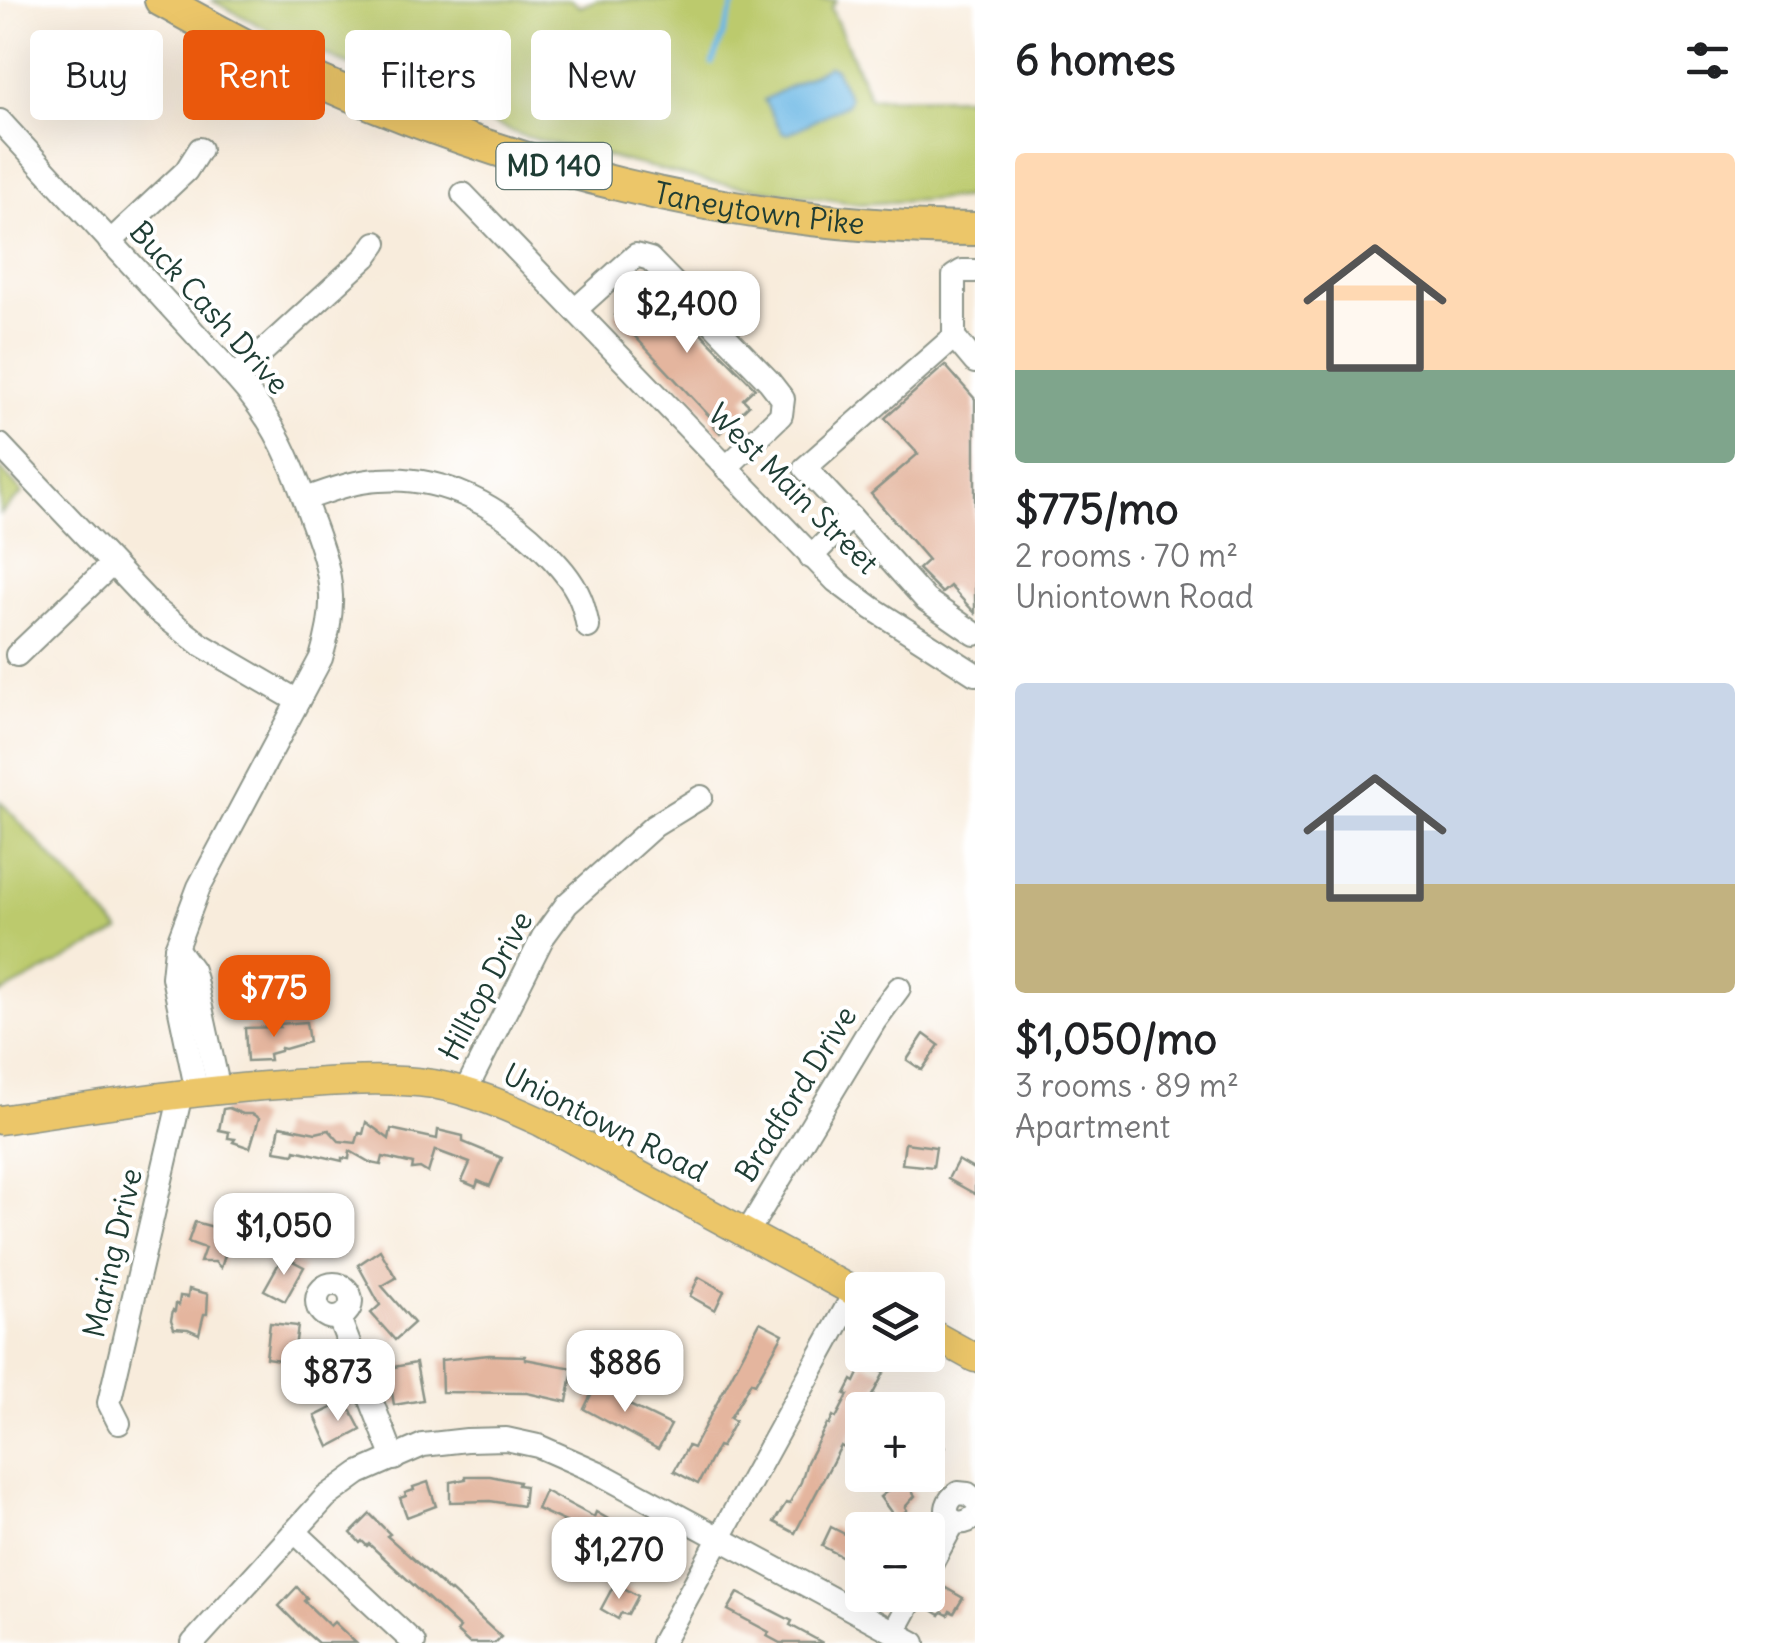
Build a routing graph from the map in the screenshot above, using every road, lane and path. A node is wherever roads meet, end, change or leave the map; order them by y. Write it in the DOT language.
graph roads {
  1 [pos="161,0"];
  2 [pos="0,121"];
  3 [pos="200,149"];
  4 [pos="463,194"];
  5 [pos="975,229"];
  6 [pos="110,242"];
  7 [pos="376,243"];
  8 [pos="964,273"];
  9 [pos="575,310"];
  10 [pos="954,337"];
  11 [pos="975,362"];
  12 [pos="235,377"];
  13 [pos="0,446"];
  14 [pos="726,468"];
  15 [pos="305,498"];
  16 [pos="851,516"];
  17 [pos="811,557"];
  18 [pos="111,565"];
  19 [pos="588,627"];
  20 [pos="975,634"];
  21 [pos="17,655"];
  22 [pos="975,674"];
  23 [pos="298,701"];
  24 [pos="702,797"];
  25 [pos="899,988"];
  26 [pos="199,1092"];
  27 [pos="465,1092"];
  28 [pos="0,1120"];
  29 [pos="747,1233"];
  30 [pos="845,1286"];
  31 [pos="339,1318"];
  32 [pos="845,1319"];
  33 [pos="945,1341"];
  34 [pos="975,1358"];
  35 [pos="119,1423"];
  36 [pos="394,1459"];
  37 [pos="975,1500"];
  38 [pos="965,1519"];
  39 [pos="296,1532"];
  40 [pos="721,1537"];
  41 [pos="945,1547"];
  42 [pos="911,1612"];
  43 [pos="905,1639"];
  44 [pos="193,1643"];
  45 [pos="414,1643"];
  46 [pos="662,1643"];
  1 -- 5 [label="highway, Taneytown Pike / MD 140"];
  2 -- 6 [label="street, Buck Cash Drive"];
  3 -- 6 [label="street"];
  4 -- 9 [label="street, West Main Street"];
  6 -- 12 [label="street, Buck Cash Drive"];
  7 -- 12 [label="street"];
  8 -- 10 [label="street"];
  9 -- 14 [label="street, West Main Street"];
  9 -- 14 [label="street"];
  10 -- 11 [label="street"];
  10 -- 16 [label="street"];
  12 -- 15 [label="street, Buck Cash Drive"];
  13 -- 18 [label="street"];
  14 -- 17 [label="street, West Main Street"];
  15 -- 19 [label="street"];
  15 -- 23 [label="street, Buck Cash Drive"];
  16 -- 17 [label="street"];
  16 -- 20 [label="street"];
  17 -- 22 [label="street, West Main Street"];
  18 -- 21 [label="street"];
  18 -- 23 [label="street"];
  23 -- 26 [label="street, Buck Cash Drive"];
  24 -- 27 [label="street, Hilltop Drive"];
  25 -- 29 [label="street, Bradford Drive"];
  26 -- 27 [label="main road, Uniontown Road"];
  26 -- 28 [label="main road, Uniontown Road"];
  26 -- 35 [label="street, Maring Drive"];
  27 -- 29 [label="main road, Uniontown Road"];
  29 -- 30 [label="main road, Uniontown Road"];
  31 -- 36 [label="street"];
  32 -- 40 [label="street"];
  33 -- 34 [label="main road"];
  36 -- 39 [label="street"];
  36 -- 40 [label="street"];
  37 -- 38 [label="street"];
  38 -- 41 [label="street"];
  39 -- 44 [label="street"];
  39 -- 45 [label="street"];
  40 -- 43 [label="street"];
  40 -- 46 [label="street"];
  42 -- 43 [label="street"];
}
